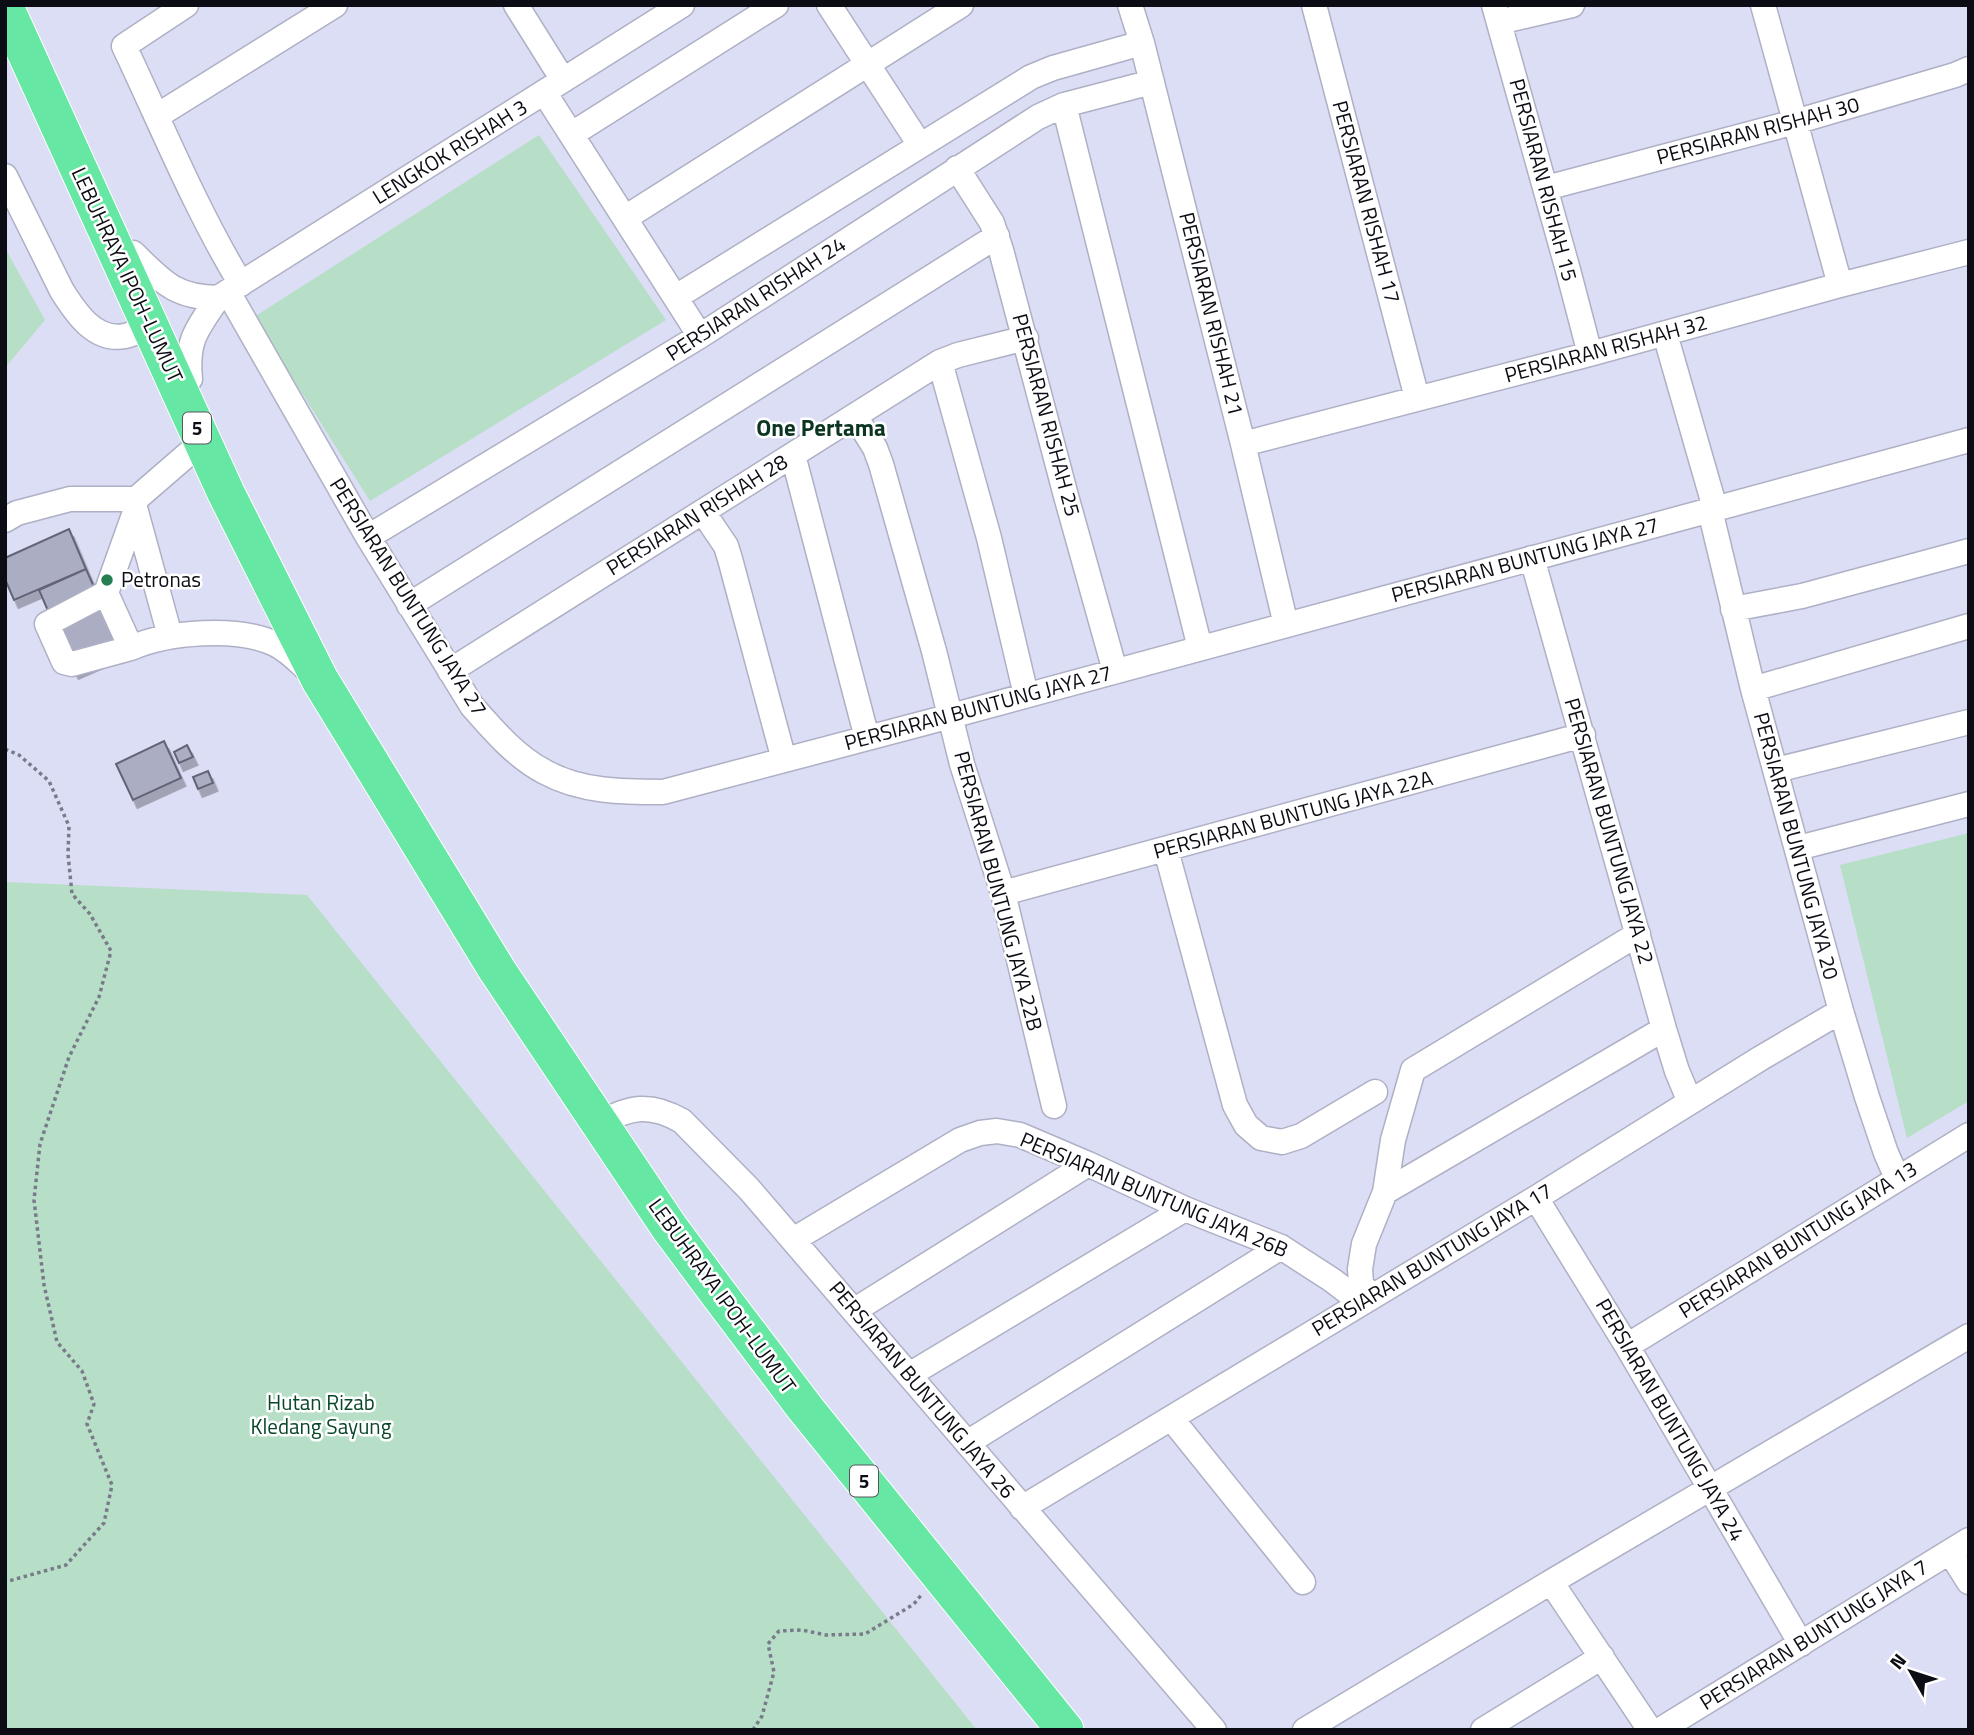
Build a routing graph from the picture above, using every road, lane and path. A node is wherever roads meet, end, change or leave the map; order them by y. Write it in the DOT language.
graph roads {
  1 [pos="20,5"];
  2 [pos="186,5"];
  3 [pos="335,5"];
  4 [pos="516,5"];
  5 [pos="682,5"];
  6 [pos="776,5"];
  7 [pos="830,5"];
  8 [pos="961,5"];
  9 [pos="1130,5"];
  10 [pos="1314,5"];
  11 [pos="1572,5"];
  12 [pos="1763,5"];
  13 [pos="5,7"];
  14 [pos="1497,14"];
  15 [pos="1142,43"];
  16 [pos="867,64"];
  17 [pos="1969,69"];
  18 [pos="1152,82"];
  19 [pos="554,86"];
  20 [pos="1064,105"];
  21 [pos="157,116"];
  22 [pos="1795,122"];
  23 [pos="572,135"];
  24 [pos="920,145"];
  25 [pos="957,168"];
  26 [pos="5,176"];
  27 [pos="1546,188"];
  28 [pos="625,218"];
  29 [pos="997,236"];
  30 [pos="1969,252"];
  31 [pos="134,253"];
  32 [pos="1840,285"];
  33 [pos="229,291"];
  34 [pos="676,297"];
  35 [pos="152,326"];
  36 [pos="1665,334"];
  37 [pos="700,336"];
  38 [pos="1026,338"];
  39 [pos="1590,354"];
  40 [pos="940,362"];
  41 [pos="190,379"];
  42 [pos="1418,398"];
  43 [pos="855,416"];
  44 [pos="1969,440"];
  45 [pos="203,441"];
  46 [pos="1243,444"];
  47 [pos="793,455"];
  48 [pos="136,505"];
  49 [pos="1712,509"];
  50 [pos="703,512"];
  51 [pos="5,520"];
  52 [pos="368,537"];
  53 [pos="1969,551"];
  54 [pos="1532,558"];
  55 [pos="106,593"];
  56 [pos="409,605"];
  57 [pos="1733,609"];
  58 [pos="1286,625"];
  59 [pos="1969,626"];
  60 [pos="170,636"];
  61 [pos="131,648"];
  62 [pos="1200,648"];
  63 [pos="450,671"];
  64 [pos="1115,671"];
  65 [pos="320,680"];
  66 [pos="1754,689"];
  67 [pos="1026,695"];
  68 [pos="951,716"];
  69 [pos="1969,722"];
  70 [pos="1583,735"];
  71 [pos="867,738"];
  72 [pos="5,750"];
  73 [pos="784,760"];
  74 [pos="1776,770"];
  75 [pos="1969,804"];
  76 [pos="415,836"];
  77 [pos="1798,848"];
  78 [pos="1166,850"];
  79 [pos="1003,893"];
  80 [pos="1638,934"];
  81 [pos="1841,1011"];
  82 [pos="1664,1029"];
  83 [pos="1375,1092"];
  84 [pos="1690,1102"];
  85 [pos="1054,1106"];
  86 [pos="600,1124"];
  87 [pos="1969,1135"];
  88 [pos="1088,1164"];
  89 [pos="1897,1178"];
  90 [pos="1385,1192"];
  91 [pos="1536,1198"];
  92 [pos="1185,1209"];
  93 [pos="793,1240"];
  94 [pos="1281,1247"];
  95 [pos="1364,1301"];
  96 [pos="855,1310"];
  97 [pos="1969,1336"];
  98 [pos="1627,1346"];
  99 [pos="909,1375"];
  100 [pos="1171,1418"];
  101 [pos="967,1443"];
  102 [pos="1710,1488"];
  103 [pos="1022,1508"];
  104 [pos="1959,1546"];
  105 [pos="938,1574"];
  106 [pos="5,1582"];
  107 [pos="1303,1582"];
  108 [pos="1551,1582"];
  109 [pos="1969,1582"];
  110 [pos="1801,1644"];
  111 [pos="1602,1657"];
  112 [pos="753,1730"];
  113 [pos="1065,1730"];
  114 [pos="1214,1730"];
  115 [pos="1305,1730"];
  116 [pos="1483,1730"];
  117 [pos="1650,1730"];
  118 [pos="1660,1730"];
  1 -- 31 [label="highway, LEBUHRAYA IPOH-LUMUT / 5"];
  2 -- 21 [label="street, PERSIARAN BUNTUNG JAYA 27"];
  3 -- 21 [label="street"];
  4 -- 19 [label="street"];
  5 -- 19 [label="street, LENGKOK RISHAH 3"];
  6 -- 23 [label="street"];
  7 -- 16 [label="street"];
  8 -- 16 [label="street"];
  9 -- 15 [label="street, PERSIARAN RISHAH 21"];
  10 -- 42 [label="street, PERSIARAN RISHAH 17"];
  11 -- 14 [label="street"];
  12 -- 22 [label="street"];
  13 -- 35 [label="highway, LEBUHRAYA IPOH-LUMUT / 5"];
  14 -- 27 [label="street, PERSIARAN RISHAH 15"];
  15 -- 18 [label="street, PERSIARAN RISHAH 21"];
  15 -- 24 [label="street"];
  16 -- 24 [label="street"];
  16 -- 28 [label="street"];
  17 -- 22 [label="street, PERSIARAN RISHAH 30"];
  18 -- 20 [label="street, PERSIARAN RISHAH 24"];
  18 -- 46 [label="street, PERSIARAN RISHAH 21"];
  19 -- 23 [label="street"];
  19 -- 33 [label="street, LENGKOK RISHAH 3"];
  20 -- 25 [label="street, PERSIARAN RISHAH 24"];
  20 -- 62 [label="street"];
  21 -- 33 [label="street, PERSIARAN BUNTUNG JAYA 27"];
  22 -- 27 [label="street, PERSIARAN RISHAH 30"];
  22 -- 32 [label="street"];
  23 -- 28 [label="street"];
  24 -- 34 [label="street"];
  25 -- 29 [label="street, PERSIARAN RISHAH 25"];
  25 -- 37 [label="street, PERSIARAN RISHAH 24"];
  26 -- 35 [label="street"];
  27 -- 39 [label="street, PERSIARAN RISHAH 15"];
  28 -- 34 [label="street"];
  29 -- 38 [label="street, PERSIARAN RISHAH 25"];
  29 -- 56 [label="street"];
  30 -- 32 [label="street, PERSIARAN RISHAH 32"];
  31 -- 33 [label="street"];
  31 -- 41 [label="highway, LEBUHRAYA IPOH-LUMUT / 5"];
  32 -- 36 [label="street, PERSIARAN RISHAH 32"];
  33 -- 41 [label="street, LENGKOK RISHAH 3"];
  33 -- 52 [label="street, PERSIARAN BUNTUNG JAYA 27"];
  34 -- 37 [label="street"];
  35 -- 45 [label="highway, LEBUHRAYA IPOH-LUMUT / 5"];
  36 -- 39 [label="street, PERSIARAN RISHAH 32"];
  36 -- 49 [label="street, PERSIARAN BUNTUNG JAYA 20"];
  37 -- 52 [label="street, PERSIARAN RISHAH 24"];
  38 -- 40 [label="street, PERSIARAN RISHAH 28"];
  38 -- 64 [label="street, PERSIARAN RISHAH 25"];
  39 -- 42 [label="street, PERSIARAN RISHAH 32"];
  40 -- 43 [label="street, PERSIARAN RISHAH 28"];
  40 -- 67 [label="street"];
  41 -- 76 [label="highway, LEBUHRAYA IPOH-LUMUT / 5"];
  42 -- 46 [label="street, PERSIARAN RISHAH 32"];
  43 -- 47 [label="street, PERSIARAN RISHAH 28"];
  43 -- 68 [label="street, PERSIARAN BUNTUNG JAYA 22B"];
  44 -- 49 [label="street, PERSIARAN BUNTUNG JAYA 27"];
  45 -- 48 [label="street"];
  45 -- 65 [label="highway, LEBUHRAYA IPOH-LUMUT / 5"];
  46 -- 58 [label="street, PERSIARAN RISHAH 21"];
  47 -- 50 [label="street, PERSIARAN RISHAH 28"];
  47 -- 71 [label="street"];
  48 -- 51 [label="street"];
  48 -- 55 [label="street"];
  48 -- 60 [label="street"];
  49 -- 54 [label="street, PERSIARAN BUNTUNG JAYA 27"];
  49 -- 57 [label="street, PERSIARAN BUNTUNG JAYA 20"];
  50 -- 63 [label="street, PERSIARAN RISHAH 28"];
  50 -- 73 [label="street"];
  52 -- 56 [label="street, PERSIARAN BUNTUNG JAYA 27"];
  53 -- 57 [label="street"];
  54 -- 58 [label="street, PERSIARAN BUNTUNG JAYA 27"];
  54 -- 70 [label="street, PERSIARAN BUNTUNG JAYA 22"];
  55 -- 61 [label="street"];
  55 -- 61 [label="street"];
  56 -- 63 [label="street, PERSIARAN BUNTUNG JAYA 27"];
  57 -- 66 [label="street, PERSIARAN BUNTUNG JAYA 20"];
  58 -- 62 [label="street, PERSIARAN BUNTUNG JAYA 27"];
  59 -- 66 [label="street"];
  60 -- 61 [label="street"];
  60 -- 65 [label="street"];
  62 -- 64 [label="street, PERSIARAN BUNTUNG JAYA 27"];
  63 -- 73 [label="street, PERSIARAN BUNTUNG JAYA 27"];
  64 -- 67 [label="street, PERSIARAN BUNTUNG JAYA 27"];
  65 -- 76 [label="highway, LEBUHRAYA IPOH-LUMUT / 5"];
  66 -- 74 [label="street, PERSIARAN BUNTUNG JAYA 20"];
  67 -- 68 [label="street, PERSIARAN BUNTUNG JAYA 27"];
  68 -- 71 [label="street, PERSIARAN BUNTUNG JAYA 27"];
  68 -- 79 [label="street, PERSIARAN BUNTUNG JAYA 22B"];
  69 -- 74 [label="street"];
  70 -- 78 [label="street, PERSIARAN BUNTUNG JAYA 22A"];
  70 -- 80 [label="street, PERSIARAN BUNTUNG JAYA 22"];
  71 -- 73 [label="street, PERSIARAN BUNTUNG JAYA 27"];
  72 -- 106 [label="path"];
  74 -- 77 [label="street, PERSIARAN BUNTUNG JAYA 20"];
  75 -- 77 [label="street"];
  76 -- 86 [label="highway, LEBUHRAYA IPOH-LUMUT / 5"];
  77 -- 81 [label="street, PERSIARAN BUNTUNG JAYA 20"];
  78 -- 79 [label="street, PERSIARAN BUNTUNG JAYA 22A"];
  78 -- 83 [label="street"];
  79 -- 85 [label="street, PERSIARAN BUNTUNG JAYA 22B"];
  80 -- 82 [label="street, PERSIARAN BUNTUNG JAYA 22"];
  80 -- 90 [label="street"];
  81 -- 84 [label="street, PERSIARAN BUNTUNG JAYA 17"];
  81 -- 89 [label="street, PERSIARAN BUNTUNG JAYA 20"];
  82 -- 84 [label="street, PERSIARAN BUNTUNG JAYA 22"];
  82 -- 90 [label="street"];
  84 -- 91 [label="street, PERSIARAN BUNTUNG JAYA 17"];
  86 -- 93 [label="street, PERSIARAN BUNTUNG JAYA 26"];
  86 -- 105 [label="highway, LEBUHRAYA IPOH-LUMUT / 5"];
  87 -- 89 [label="street, PERSIARAN BUNTUNG JAYA 13"];
  88 -- 92 [label="street, PERSIARAN BUNTUNG JAYA 26B"];
  88 -- 93 [label="street, PERSIARAN BUNTUNG JAYA 26B"];
  88 -- 96 [label="street"];
  89 -- 98 [label="street, PERSIARAN BUNTUNG JAYA 13"];
  90 -- 95 [label="street"];
  91 -- 95 [label="street, PERSIARAN BUNTUNG JAYA 17"];
  91 -- 98 [label="street, PERSIARAN BUNTUNG JAYA 24"];
  92 -- 94 [label="street, PERSIARAN BUNTUNG JAYA 26B"];
  92 -- 99 [label="street"];
  93 -- 96 [label="street, PERSIARAN BUNTUNG JAYA 26"];
  94 -- 95 [label="street, PERSIARAN BUNTUNG JAYA 26B"];
  94 -- 101 [label="street"];
  95 -- 100 [label="street, PERSIARAN BUNTUNG JAYA 17"];
  96 -- 99 [label="street, PERSIARAN BUNTUNG JAYA 26"];
  97 -- 102 [label="street"];
  98 -- 102 [label="street, PERSIARAN BUNTUNG JAYA 24"];
  99 -- 101 [label="street, PERSIARAN BUNTUNG JAYA 26"];
  100 -- 103 [label="street, PERSIARAN BUNTUNG JAYA 17"];
  100 -- 107 [label="street"];
  101 -- 103 [label="street, PERSIARAN BUNTUNG JAYA 26"];
  102 -- 108 [label="street"];
  102 -- 110 [label="street, PERSIARAN BUNTUNG JAYA 24"];
  103 -- 114 [label="street, PERSIARAN BUNTUNG JAYA 26"];
  104 -- 109 [label="street"];
  104 -- 110 [label="street, PERSIARAN BUNTUNG JAYA 7"];
  105 -- 112 [label="path"];
  105 -- 113 [label="highway, LEBUHRAYA IPOH-LUMUT / 5"];
  108 -- 111 [label="street"];
  108 -- 115 [label="street"];
  110 -- 118 [label="street, PERSIARAN BUNTUNG JAYA 7"];
  111 -- 116 [label="street"];
  111 -- 117 [label="street"];
}
